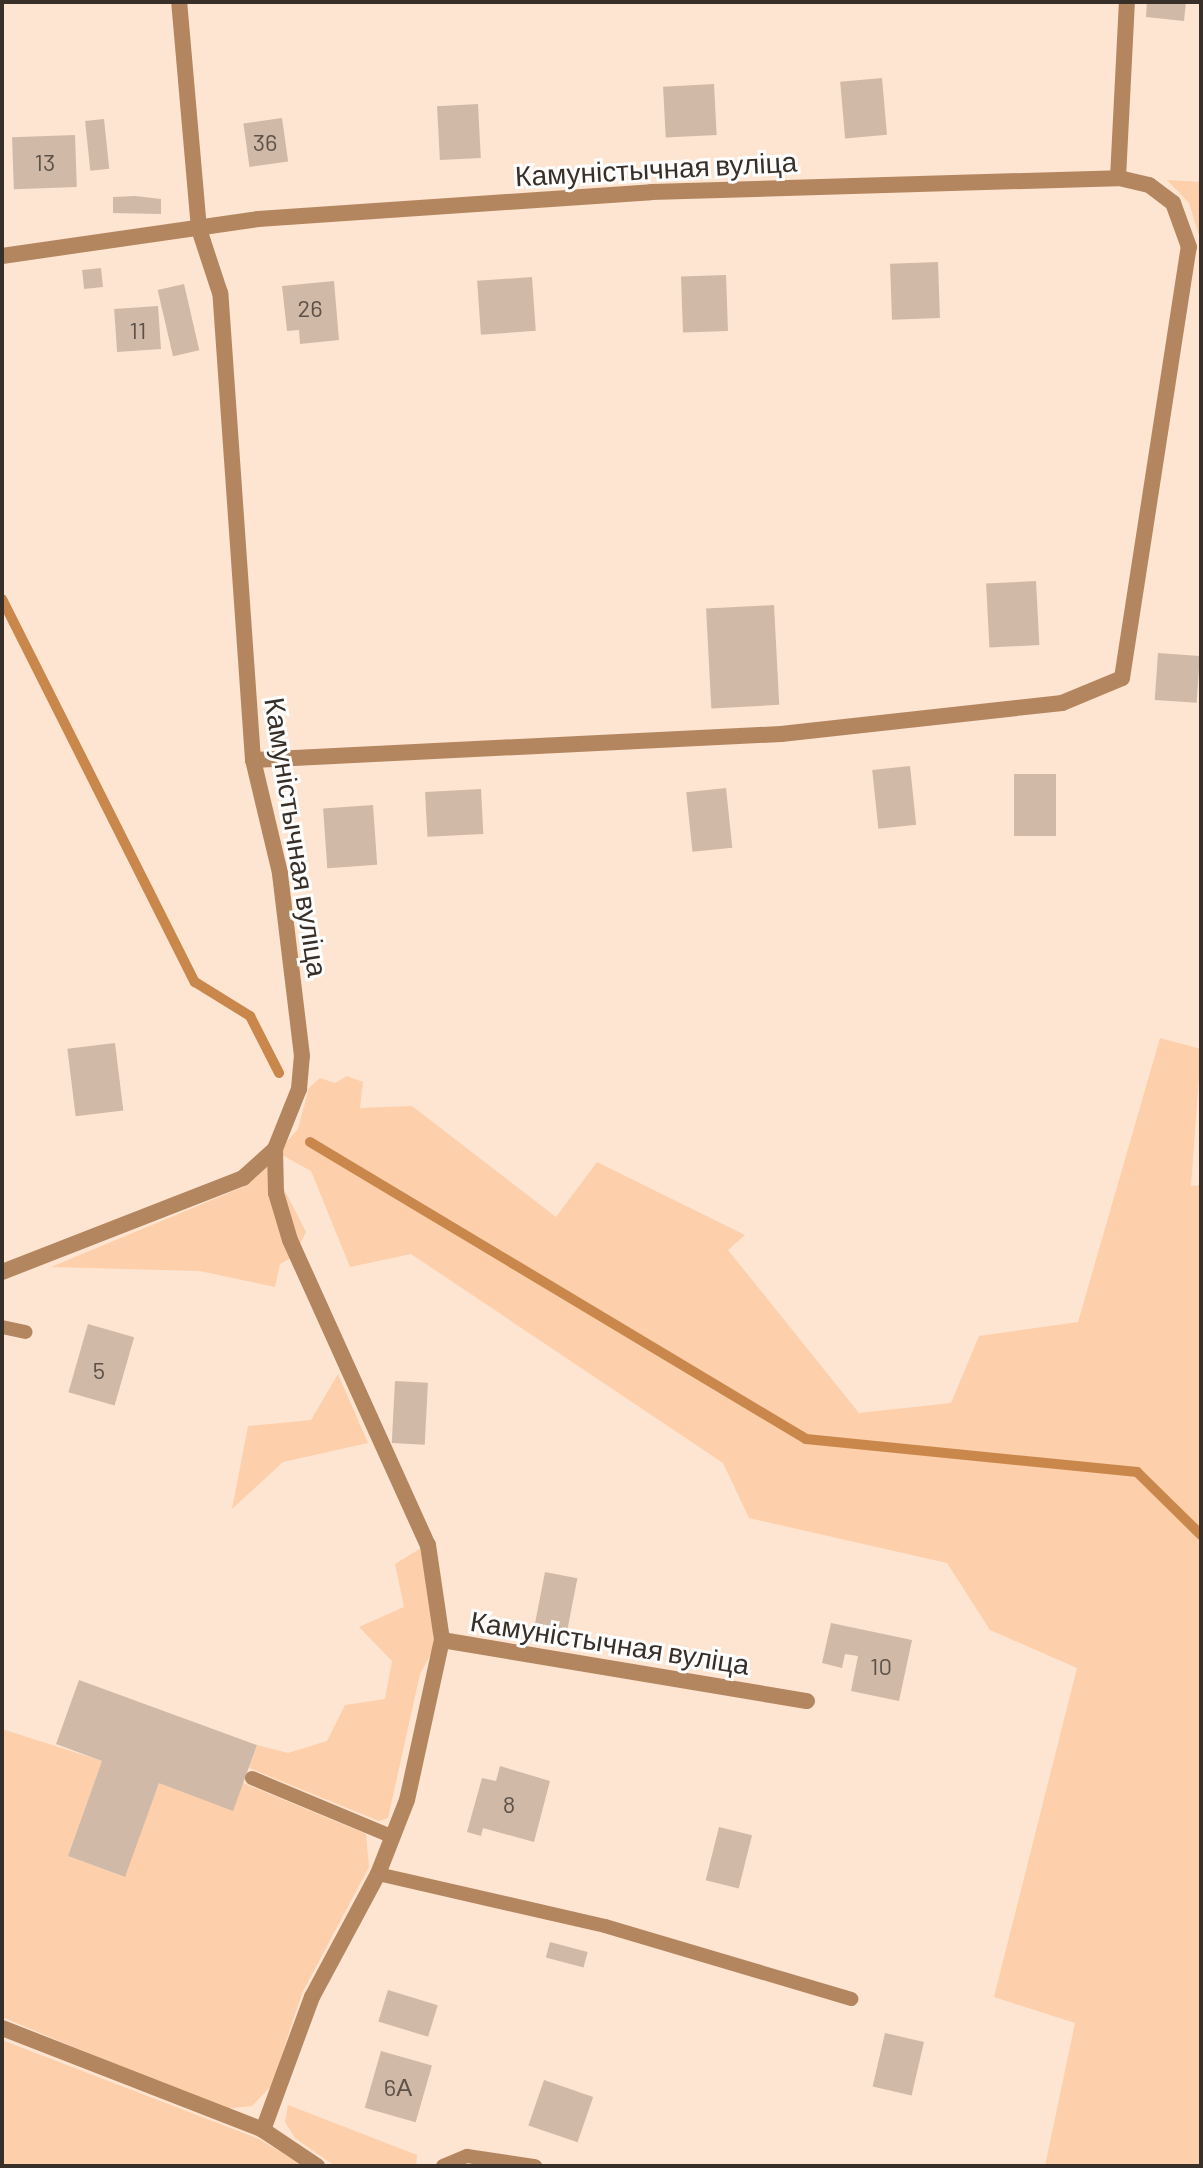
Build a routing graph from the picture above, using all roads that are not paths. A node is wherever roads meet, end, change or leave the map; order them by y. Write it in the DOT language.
graph roads {
  1 [pos="179,2"];
  2 [pos="1127,4"];
  3 [pos="1118,178"];
  4 [pos="199,229"];
  5 [pos="2,256"];
  6 [pos="253,760"];
  7 [pos="275,1149"];
  8 [pos="2,1272"];
  9 [pos="2,1327"];
  10 [pos="25,1332"];
  11 [pos="442,1640"];
  12 [pos="807,1701"];
  13 [pos="252,1778"];
  14 [pos="393,1837"];
  15 [pos="378,1874"];
  16 [pos="851,1999"];
  17 [pos="2,2028"];
  18 [pos="263,2130"];
  19 [pos="317,2166"];
  20 [pos="443,2166"];
  21 [pos="535,2166"];
  1 -- 4 [label="street, Камуністычная вуліца"];
  2 -- 3 [label="street"];
  3 -- 4 [label="street, Камуністычная вуліца"];
  3 -- 6 [label="street, Камуністычная вуліца"];
  4 -- 5 [label="street, Камуністычная вуліца"];
  4 -- 6 [label="street, Камуністычная вуліца"];
  6 -- 7 [label="street, Камуністычная вуліца"];
  7 -- 8 [label="street, Камуністычная вуліца"];
  7 -- 11 [label="street"];
  9 -- 10 [label="lane"];
  11 -- 12 [label="street, Камуністычная вуліца"];
  11 -- 14 [label="street, Камуністычная вуліца"];
  13 -- 14 [label="lane"];
  14 -- 15 [label="street, Камуністычная вуліца"];
  15 -- 16 [label="lane"];
  15 -- 18 [label="street, Камуністычная вуліца"];
  17 -- 18 [label="street"];
  18 -- 19 [label="street"];
  20 -- 21 [label="lane"];
}
